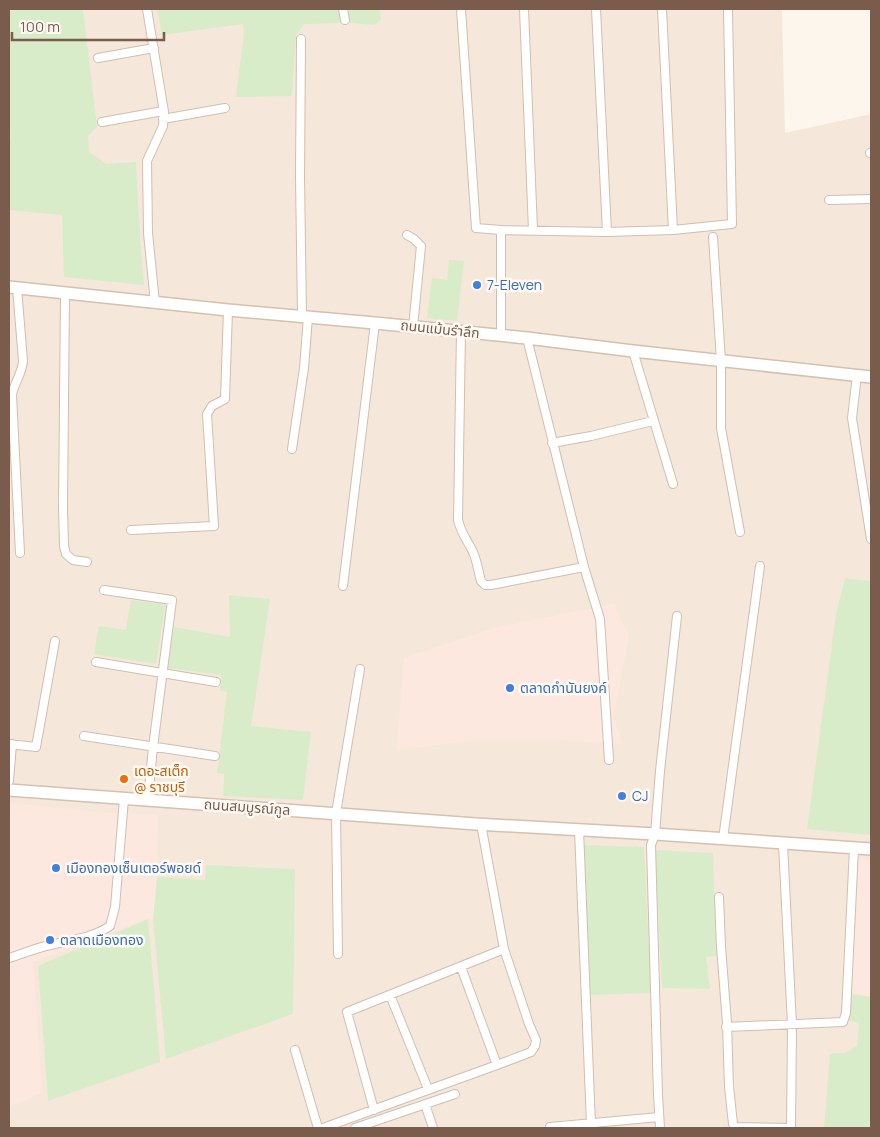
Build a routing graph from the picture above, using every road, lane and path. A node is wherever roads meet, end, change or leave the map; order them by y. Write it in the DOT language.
graph roads {
  1 [pos="147,9"];
  2 [pos="343,9"];
  3 [pos="461,9"];
  4 [pos="524,9"];
  5 [pos="596,9"];
  6 [pos="662,9"];
  7 [pos="728,9"];
  8 [pos="345,20"];
  9 [pos="301,39"];
  10 [pos="154,48"];
  11 [pos="98,58"];
  12 [pos="226,108"];
  13 [pos="163,115"];
  14 [pos="102,122"];
  15 [pos="871,199"];
  16 [pos="829,200"];
  17 [pos="501,230"];
  18 [pos="533,230"];
  19 [pos="673,230"];
  20 [pos="607,232"];
  21 [pos="407,235"];
  22 [pos="713,237"];
  23 [pos="13,287"];
  24 [pos="65,293"];
  25 [pos="155,302"];
  26 [pos="228,310"];
  27 [pos="305,316"];
  28 [pos="375,323"];
  29 [pos="413,327"];
  30 [pos="461,331"];
  31 [pos="501,335"];
  32 [pos="527,338"];
  33 [pos="633,351"];
  34 [pos="721,361"];
  35 [pos="857,375"];
  36 [pos="871,377"];
  37 [pos="653,421"];
  38 [pos="552,443"];
  39 [pos="292,449"];
  40 [pos="673,484"];
  41 [pos="131,530"];
  42 [pos="740,532"];
  43 [pos="871,539"];
  44 [pos="20,553"];
  45 [pos="87,562"];
  46 [pos="760,566"];
  47 [pos="584,567"];
  48 [pos="343,586"];
  49 [pos="104,590"];
  50 [pos="678,616"];
  51 [pos="55,641"];
  52 [pos="96,662"];
  53 [pos="360,669"];
  54 [pos="162,673"];
  55 [pos="216,682"];
  56 [pos="84,736"];
  57 [pos="10,744"];
  58 [pos="152,747"];
  59 [pos="215,756"];
  60 [pos="609,760"];
  61 [pos="9,782"];
  62 [pos="9,790"];
  63 [pos="124,799"];
  64 [pos="148,800"];
  65 [pos="336,813"];
  66 [pos="481,824"];
  67 [pos="579,830"];
  68 [pos="655,834"];
  69 [pos="723,839"];
  70 [pos="783,844"];
  71 [pos="854,848"];
  72 [pos="871,849"];
  73 [pos="719,896"];
  74 [pos="504,950"];
  75 [pos="338,954"];
  76 [pos="9,958"];
  77 [pos="461,967"];
  78 [pos="390,995"];
  79 [pos="792,1025"];
  80 [pos="726,1027"];
  81 [pos="295,1050"];
  82 [pos="497,1065"];
  83 [pos="428,1090"];
  84 [pos="455,1094"];
  85 [pos="425,1104"];
  86 [pos="374,1110"];
  87 [pos="659,1117"];
  88 [pos="591,1124"];
  89 [pos="735,1127"];
  90 [pos="318,1128"];
  91 [pos="323,1128"];
  92 [pos="355,1128"];
  93 [pos="433,1128"];
  94 [pos="550,1128"];
  95 [pos="660,1128"];
  1 -- 10 [label="street"];
  2 -- 8 [label="street"];
  3 -- 17 [label="street"];
  4 -- 18 [label="street"];
  5 -- 20 [label="street"];
  6 -- 19 [label="street"];
  7 -- 19 [label="street"];
  9 -- 27 [label="street"];
  10 -- 11 [label="street"];
  10 -- 13 [label="street"];
  12 -- 13 [label="street"];
  13 -- 14 [label="street"];
  13 -- 25 [label="street"];
  15 -- 16 [label="street"];
  17 -- 18 [label="street"];
  17 -- 31 [label="street"];
  18 -- 20 [label="street"];
  19 -- 20 [label="street"];
  21 -- 29 [label="street"];
  22 -- 34 [label="street"];
  23 -- 24 [label="street, ถนนแม้นรำลึก"];
  23 -- 44 [label="street"];
  24 -- 25 [label="street, ถนนแม้นรำลึก"];
  24 -- 45 [label="street"];
  25 -- 26 [label="street, ถนนแม้นรำลึก"];
  26 -- 27 [label="street, ถนนแม้นรำลึก"];
  26 -- 41 [label="street"];
  27 -- 28 [label="street, ถนนแม้นรำลึก"];
  27 -- 39 [label="street"];
  28 -- 29 [label="street, ถนนแม้นรำลึก"];
  28 -- 48 [label="street"];
  29 -- 30 [label="street, ถนนแม้นรำลึก"];
  30 -- 31 [label="street, ถนนแม้นรำลึก"];
  30 -- 47 [label="street"];
  31 -- 32 [label="street, ถนนแม้นรำลึก"];
  32 -- 33 [label="street, ถนนแม้นรำลึก"];
  32 -- 38 [label="street"];
  33 -- 34 [label="street, ถนนแม้นรำลึก"];
  33 -- 37 [label="street"];
  34 -- 35 [label="street, ถนนแม้นรำลึก"];
  34 -- 42 [label="street"];
  35 -- 36 [label="street, ถนนแม้นรำลึก"];
  35 -- 43 [label="street"];
  37 -- 38 [label="street"];
  37 -- 40 [label="street"];
  38 -- 47 [label="street"];
  46 -- 69 [label="street"];
  47 -- 60 [label="street"];
  49 -- 54 [label="street"];
  50 -- 68 [label="street"];
  51 -- 57 [label="street"];
  52 -- 54 [label="street"];
  53 -- 65 [label="street"];
  54 -- 55 [label="street"];
  54 -- 58 [label="street"];
  56 -- 58 [label="street"];
  57 -- 61 [label="street"];
  58 -- 59 [label="street"];
  58 -- 64 [label="street"];
  62 -- 63 [label="street, ถนนสมบูรณ์กูล"];
  63 -- 64 [label="street, ถนนสมบูรณ์กูล"];
  63 -- 76 [label="street"];
  64 -- 65 [label="street, ถนนสมบูรณ์กูล"];
  65 -- 66 [label="street, ถนนสมบูรณ์กูล"];
  65 -- 75 [label="street"];
  66 -- 67 [label="street, ถนนสมบูรณ์กูล"];
  66 -- 74 [label="street"];
  67 -- 68 [label="street, ถนนสมบูรณ์กูล"];
  67 -- 88 [label="street"];
  68 -- 69 [label="street, ถนนสมบูรณ์กูล"];
  68 -- 87 [label="street"];
  69 -- 70 [label="street, ถนนสมบูรณ์กูล"];
  70 -- 71 [label="street, ถนนสมบูรณ์กูล"];
  70 -- 79 [label="street"];
  71 -- 72 [label="street, ถนนสมบูรณ์กูล"];
  71 -- 79 [label="street"];
  73 -- 80 [label="street"];
  74 -- 77 [label="street"];
  74 -- 82 [label="street"];
  77 -- 78 [label="street"];
  77 -- 82 [label="street"];
  78 -- 83 [label="street"];
  78 -- 86 [label="street"];
  79 -- 80 [label="street"];
  79 -- 89 [label="street"];
  80 -- 89 [label="street"];
  81 -- 90 [label="street"];
  82 -- 83 [label="street"];
  83 -- 86 [label="street"];
  84 -- 85 [label="street"];
  85 -- 92 [label="street"];
  85 -- 93 [label="street"];
  86 -- 91 [label="street"];
  87 -- 88 [label="street"];
  87 -- 95 [label="street"];
  88 -- 94 [label="street"];
}
